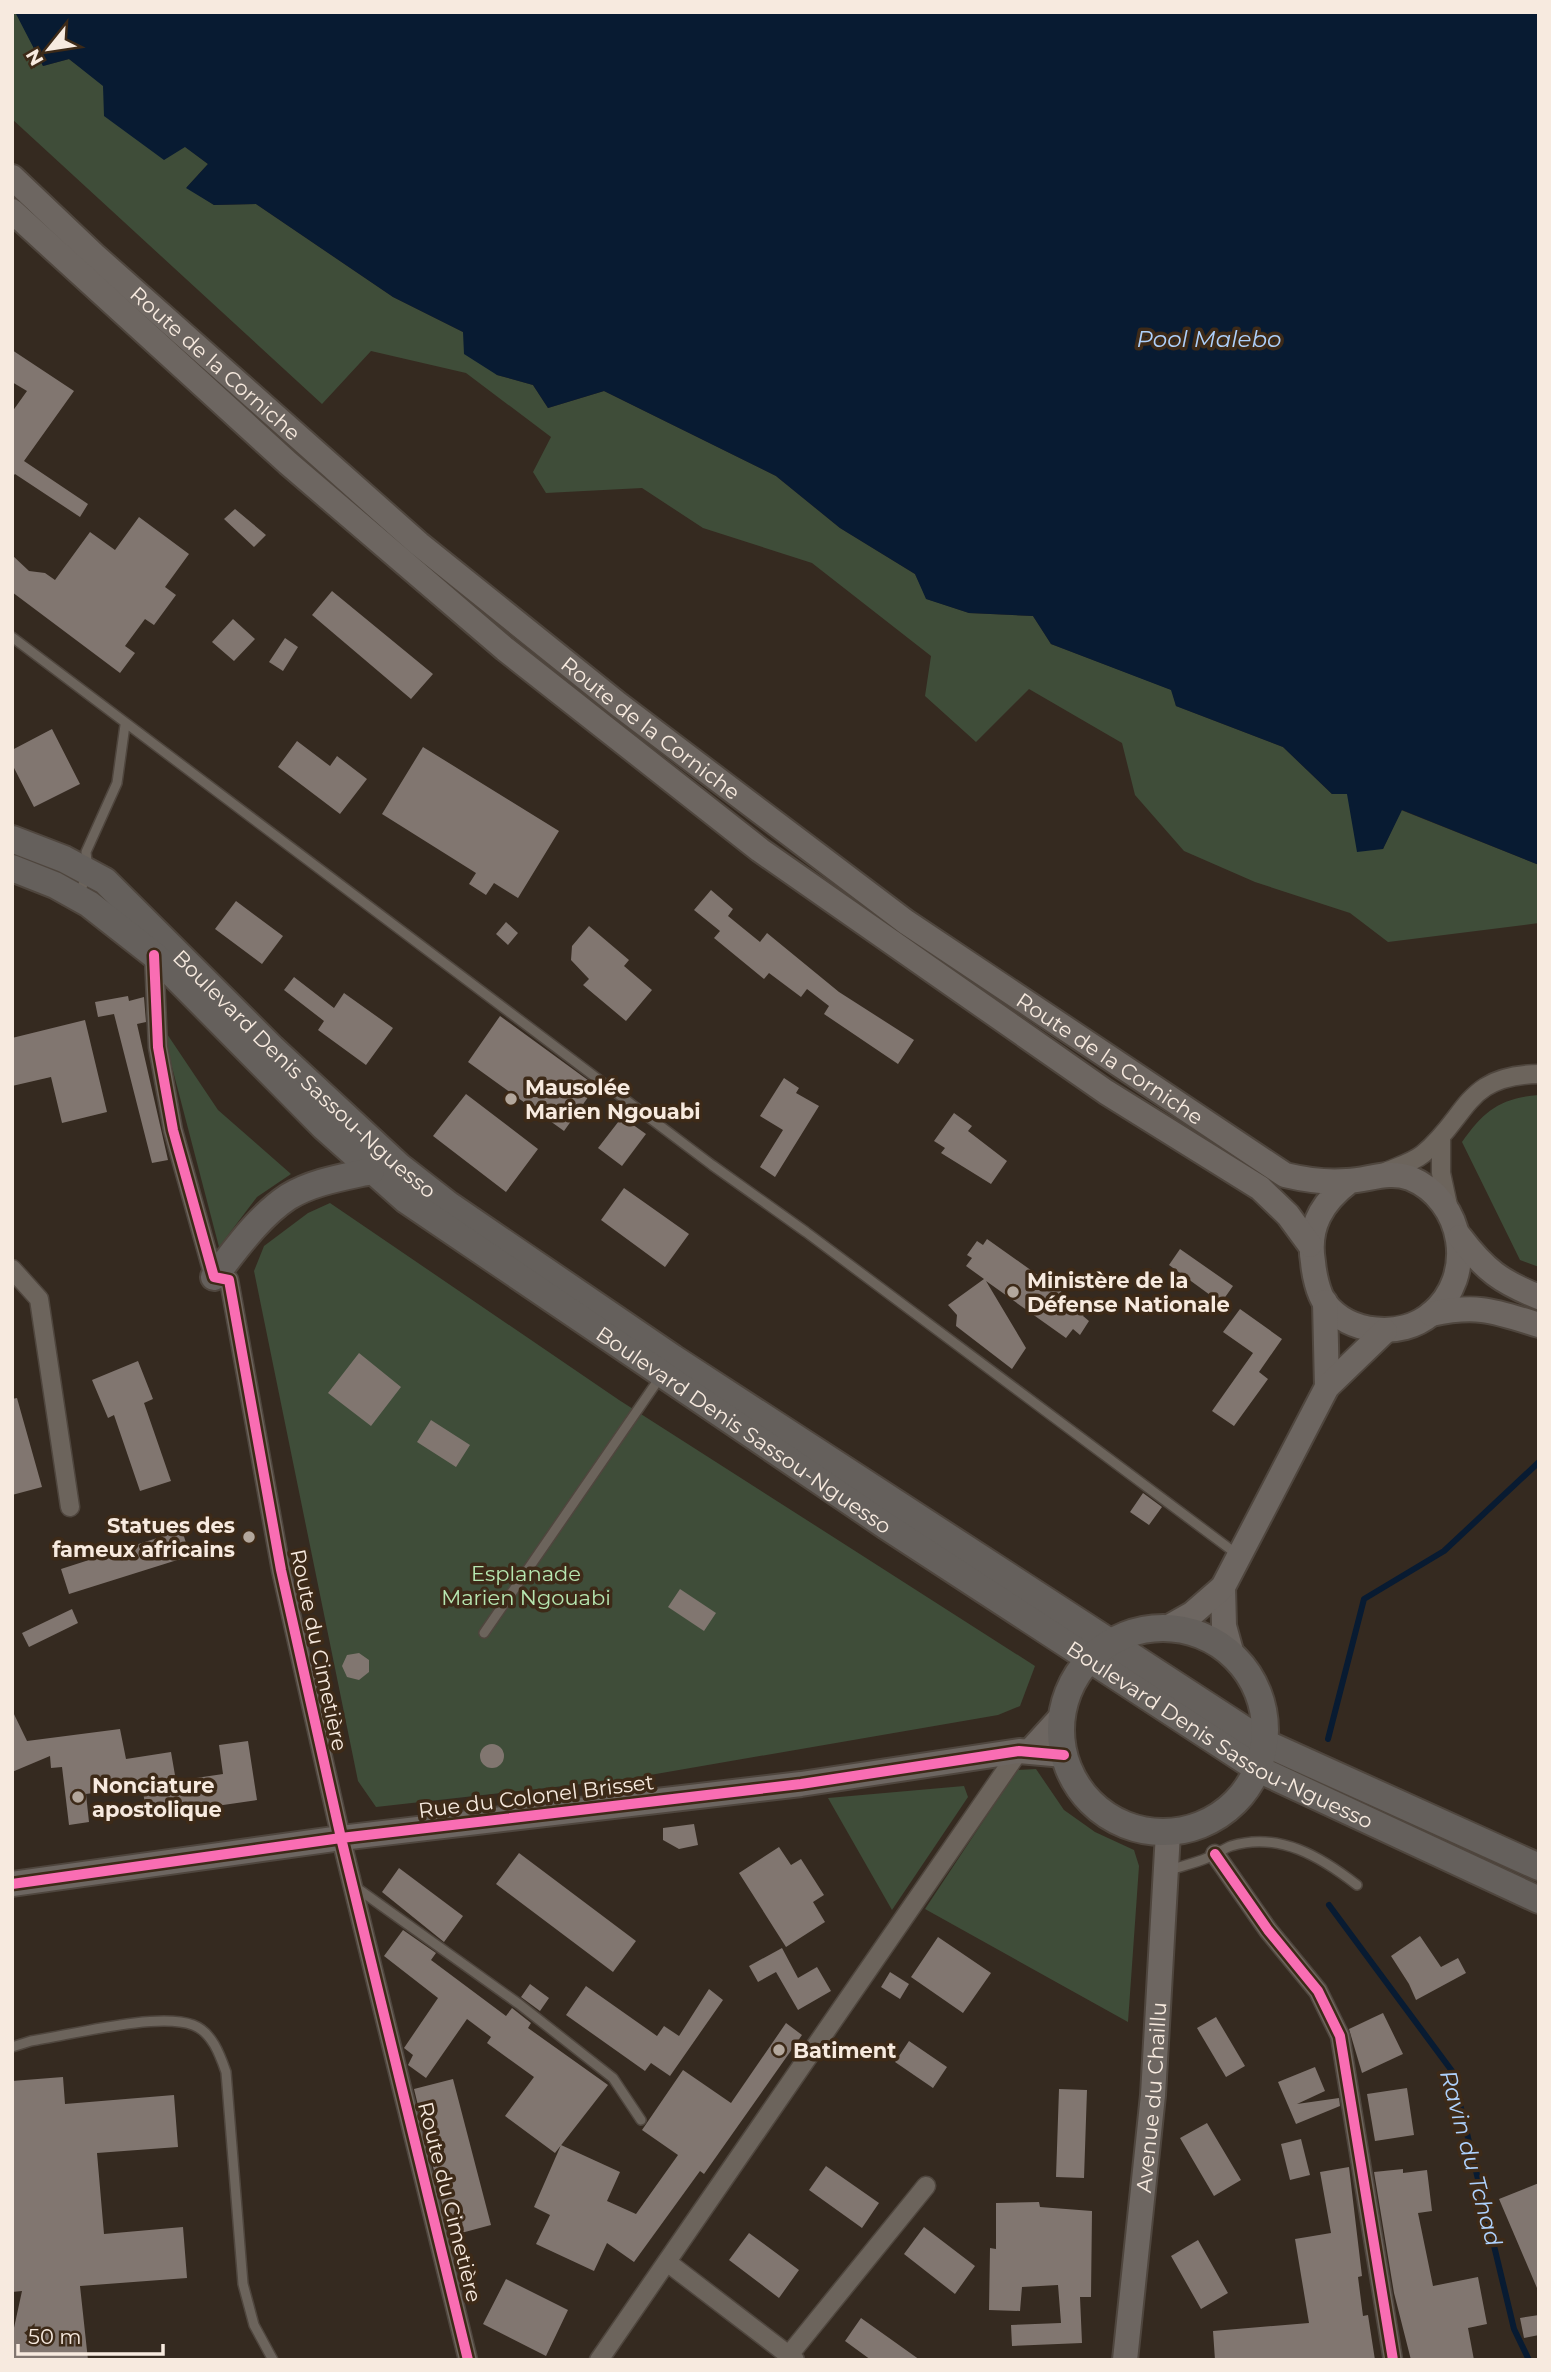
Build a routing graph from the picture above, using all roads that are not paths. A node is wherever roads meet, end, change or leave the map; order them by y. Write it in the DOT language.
graph roads {
  1 [pos="12,177"];
  2 [pos="12,211"];
  3 [pos="12,636"];
  4 [pos="125,725"];
  5 [pos="12,839"];
  6 [pos="79,860"];
  7 [pos="12,868"];
  8 [pos="55,885"];
  9 [pos="78,898"];
  10 [pos="154,956"];
  11 [pos="1539,1074"];
  12 [pos="1441,1138"];
  13 [pos="371,1171"];
  14 [pos="1382,1174"];
  15 [pos="1350,1181"];
  16 [pos="1449,1210"];
  17 [pos="1460,1237"];
  18 [pos="1310,1245"];
  19 [pos="12,1269"];
  20 [pos="214,1277"];
  21 [pos="1539,1297"];
  22 [pos="1325,1302"];
  23 [pos="1431,1314"];
  24 [pos="1539,1325"];
  25 [pos="1385,1331"];
  26 [pos="662,1374"];
  27 [pos="1327,1387"];
  28 [pos="70,1507"];
  29 [pos="1238,1555"];
  30 [pos="1223,1587"];
  31 [pos="1169,1627"];
  32 [pos="485,1633"];
  33 [pos="1109,1642"];
  34 [pos="1232,1655"];
  35 [pos="1089,1659"];
  36 [pos="1062,1716"];
  37 [pos="1265,1743"];
  38 [pos="1025,1751"];
  39 [pos="1064,1755"];
  40 [pos="1258,1769"];
  41 [pos="1168,1833"];
  42 [pos="341,1838"];
  43 [pos="1215,1854"];
  44 [pos="1539,1867"];
  45 [pos="1168,1871"];
  46 [pos="12,1884"];
  47 [pos="353,1885"];
  48 [pos="1357,1885"];
  49 [pos="1539,1900"];
  50 [pos="12,2047"];
  51 [pos="641,2120"];
  52 [pos="926,2186"];
  53 [pos="667,2262"];
  54 [pos="792,2358"];
  55 [pos="273,2360"];
  56 [pos="468,2360"];
  57 [pos="599,2360"];
  58 [pos="1125,2360"];
  59 [pos="1393,2360"];
  1 -- 15 [label="main road, Route de la Corniche"];
  2 -- 18 [label="main road, Route de la Corniche"];
  3 -- 4 [label="lane"];
  4 -- 6 [label="lane"];
  4 -- 29 [label="lane"];
  5 -- 6 [label="main road, Boulevard Denis Sassou-Nguesso"];
  6 -- 8 [label="lane"];
  6 -- 9 [label="lane"];
  6 -- 33 [label="main road, Boulevard Denis Sassou-Nguesso"];
  7 -- 8 [label="main road, Boulevard Denis Sassou-Nguesso"];
  8 -- 9 [label="main road, Boulevard Denis Sassou-Nguesso"];
  9 -- 10 [label="main road, Boulevard Denis Sassou-Nguesso"];
  10 -- 13 [label="main road, Boulevard Denis Sassou-Nguesso"];
  10 -- 20 [label="street, Route du Cimetière"];
  11 -- 12 [label="street"];
  12 -- 14 [label="street"];
  12 -- 16 [label="street"];
  13 -- 20 [label="main road"];
  13 -- 26 [label="main road, Boulevard Denis Sassou-Nguesso"];
  14 -- 15 [label="main road"];
  14 -- 16 [label="main road"];
  15 -- 18 [label="main road"];
  16 -- 17 [label="main road"];
  17 -- 21 [label="main road"];
  17 -- 23 [label="main road"];
  18 -- 22 [label="main road"];
  19 -- 28 [label="street"];
  20 -- 42 [label="street, Route du Cimetière"];
  22 -- 25 [label="main road"];
  22 -- 27 [label="main road"];
  23 -- 24 [label="main road"];
  23 -- 25 [label="main road"];
  25 -- 27 [label="main road"];
  26 -- 32 [label="lane"];
  26 -- 35 [label="main road, Boulevard Denis Sassou-Nguesso"];
  27 -- 29 [label="main road"];
  29 -- 30 [label="main road"];
  30 -- 31 [label="main road"];
  30 -- 34 [label="main road"];
  31 -- 33 [label="main road"];
  31 -- 34 [label="main road"];
  33 -- 35 [label="main road"];
  33 -- 37 [label="main road, Boulevard Denis Sassou-Nguesso"];
  34 -- 37 [label="main road"];
  35 -- 36 [label="main road"];
  35 -- 40 [label="main road, Boulevard Denis Sassou-Nguesso"];
  36 -- 38 [label="main road"];
  36 -- 39 [label="main road"];
  37 -- 40 [label="main road"];
  37 -- 44 [label="main road, Boulevard Denis Sassou-Nguesso"];
  38 -- 39 [label="main road, Rue du Colonel Brisset"];
  38 -- 42 [label="main road, Rue du Colonel Brisset"];
  38 -- 53 [label="street"];
  39 -- 41 [label="main road"];
  40 -- 41 [label="main road"];
  40 -- 49 [label="main road, Boulevard Denis Sassou-Nguesso"];
  41 -- 45 [label="main road, Avenue du Chaillu"];
  42 -- 46 [label="main road, Rue du Colonel Brisset"];
  42 -- 47 [label="street, Route du Cimetière"];
  43 -- 45 [label="lane"];
  43 -- 48 [label="lane"];
  43 -- 59 [label="street"];
  45 -- 58 [label="main road, Avenue du Chaillu"];
  47 -- 51 [label="lane"];
  47 -- 56 [label="street, Route du Cimetière"];
  50 -- 55 [label="lane"];
  52 -- 54 [label="street"];
  53 -- 54 [label="street"];
  53 -- 57 [label="street"];
}
